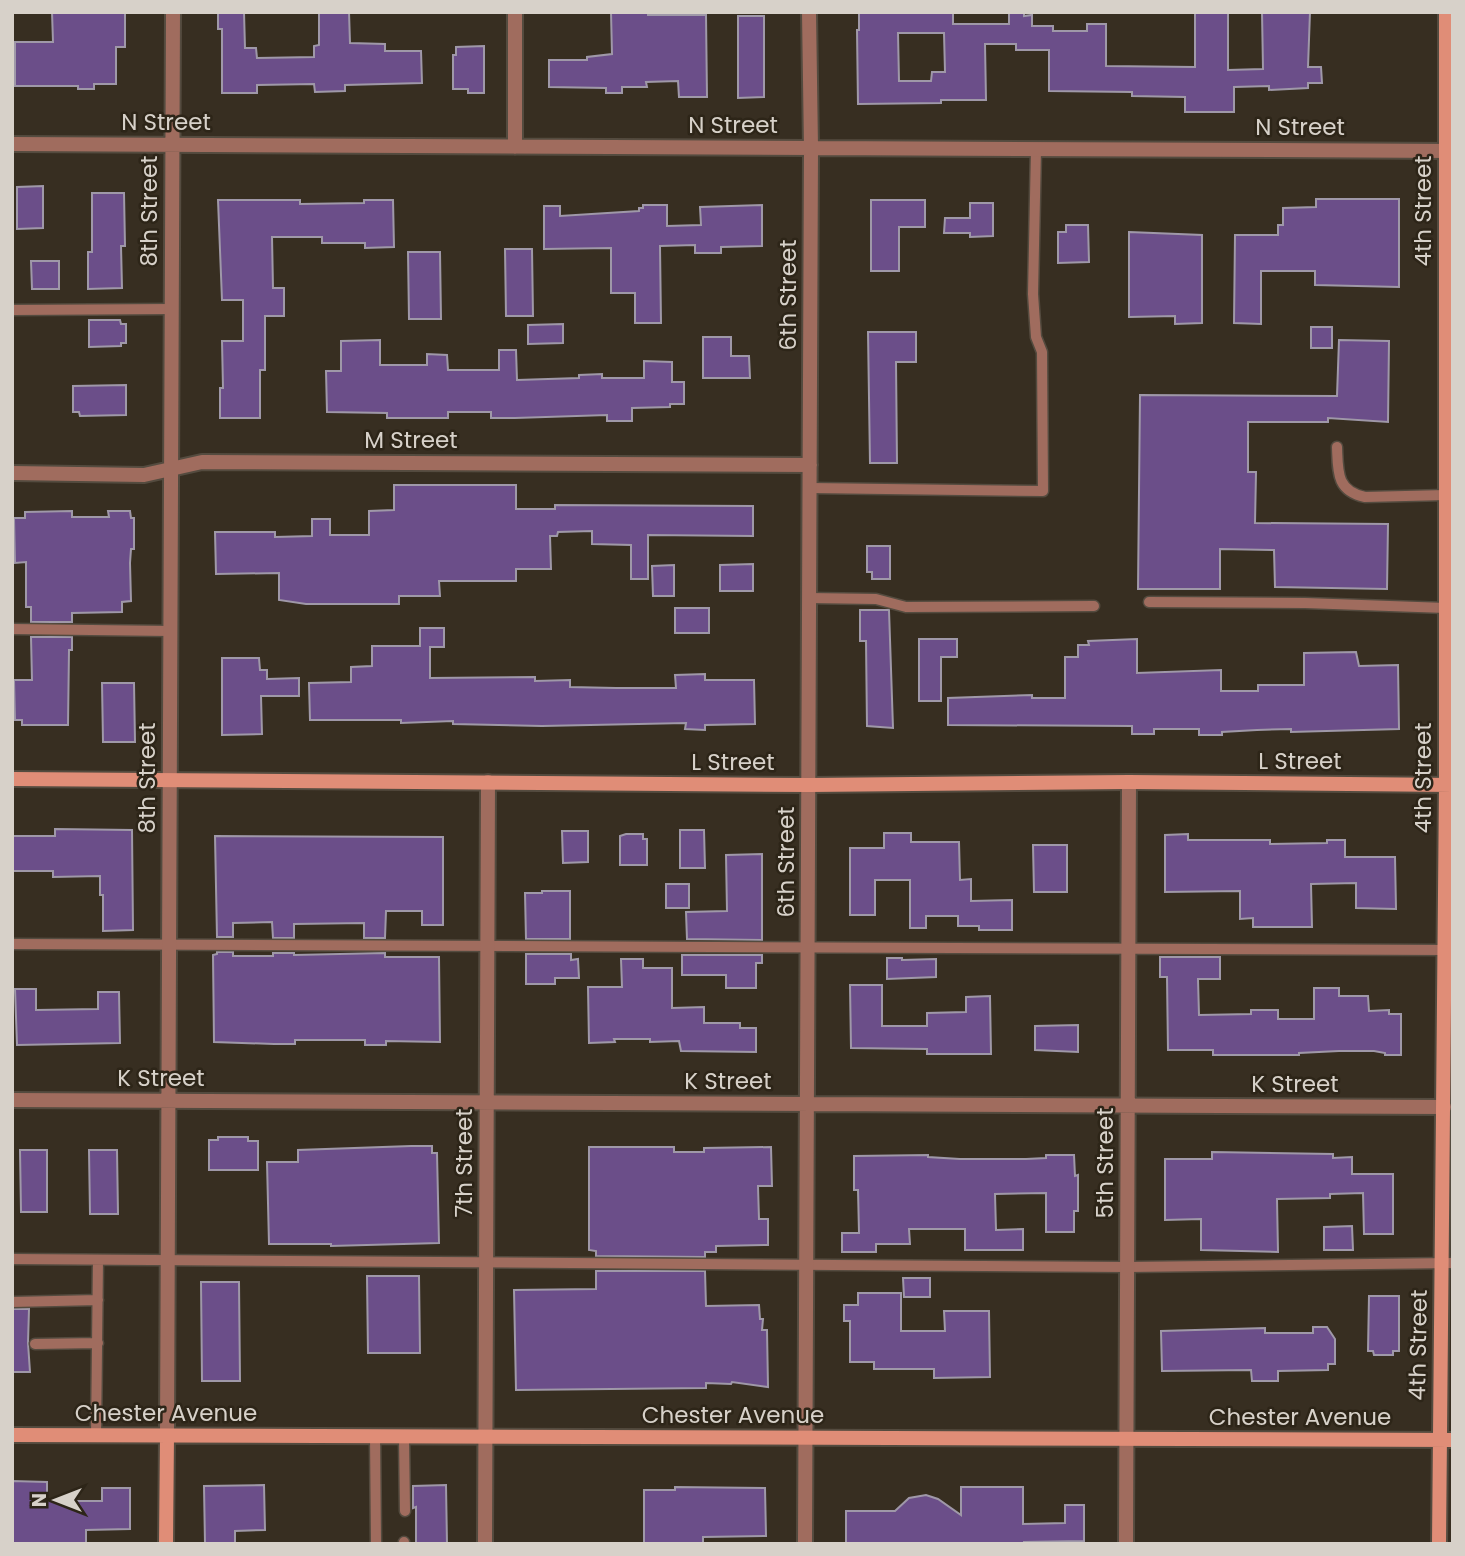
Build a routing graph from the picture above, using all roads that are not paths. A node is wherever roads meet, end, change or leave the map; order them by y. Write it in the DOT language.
graph roads {
  1 [pos="173,12"];
  2 [pos="515,12"];
  3 [pos="809,12"];
  4 [pos="1446,12"];
  5 [pos="12,144"];
  6 [pos="172,145"];
  7 [pos="515,147"];
  8 [pos="811,148"];
  9 [pos="1035,149"];
  10 [pos="1449,150"];
  11 [pos="172,309"];
  12 [pos="12,310"];
  13 [pos="1337,447"];
  14 [pos="810,465"];
  15 [pos="172,470"];
  16 [pos="12,473"];
  17 [pos="810,488"];
  18 [pos="1446,495"];
  19 [pos="809,598"];
  20 [pos="1149,603"];
  21 [pos="1094,606"];
  22 [pos="1446,608"];
  23 [pos="12,629"];
  24 [pos="170,631"];
  25 [pos="12,779"];
  26 [pos="169,779"];
  27 [pos="488,782"];
  28 [pos="1129,782"];
  29 [pos="809,785"];
  30 [pos="1449,785"];
  31 [pos="12,944"];
  32 [pos="169,944"];
  33 [pos="488,944"];
  34 [pos="808,947"];
  35 [pos="1129,948"];
  36 [pos="1445,950"];
  37 [pos="12,1100"];
  38 [pos="168,1101"];
  39 [pos="487,1102"];
  40 [pos="807,1104"];
  41 [pos="1128,1105"];
  42 [pos="1444,1107"];
  43 [pos="12,1259"];
  44 [pos="99,1260"];
  45 [pos="168,1261"];
  46 [pos="486,1261"];
  47 [pos="1447,1263"];
  48 [pos="807,1265"];
  49 [pos="1127,1268"];
  50 [pos="98,1300"];
  51 [pos="12,1302"];
  52 [pos="98,1343"];
  53 [pos="35,1344"];
  54 [pos="12,1435"];
  55 [pos="96,1435"];
  56 [pos="167,1436"];
  57 [pos="375,1436"];
  58 [pos="404,1437"];
  59 [pos="485,1437"];
  60 [pos="806,1438"];
  61 [pos="1127,1439"];
  62 [pos="1446,1440"];
  63 [pos="405,1511"];
  64 [pos="1446,1521"];
  65 [pos="166,1544"];
  66 [pos="376,1544"];
  67 [pos="485,1544"];
  68 [pos="806,1544"];
  69 [pos="1126,1544"];
  70 [pos="1438,1544"];
  1 -- 6 [label="street, 8th Street"];
  2 -- 7 [label="street"];
  3 -- 8 [label="street, 6th Street"];
  4 -- 10 [label="street, 4th Street"];
  5 -- 6 [label="street, N Street"];
  6 -- 7 [label="street, N Street"];
  6 -- 11 [label="street, 8th Street"];
  7 -- 8 [label="street, N Street"];
  8 -- 9 [label="street, N Street"];
  8 -- 14 [label="street, 6th Street"];
  9 -- 10 [label="street, N Street"];
  9 -- 17 [label="lane"];
  10 -- 18 [label="street, 4th Street"];
  11 -- 12 [label="lane"];
  11 -- 15 [label="street, 8th Street"];
  13 -- 18 [label="lane"];
  14 -- 15 [label="street, M Street"];
  14 -- 17 [label="street, 6th Street"];
  15 -- 16 [label="street, M Street"];
  15 -- 24 [label="street, 8th Street"];
  17 -- 19 [label="street, 6th Street"];
  18 -- 22 [label="street, 4th Street"];
  19 -- 21 [label="lane"];
  19 -- 29 [label="street, 6th Street"];
  20 -- 22 [label="lane"];
  22 -- 30 [label="street, 4th Street"];
  23 -- 24 [label="lane"];
  24 -- 26 [label="street, 8th Street"];
  25 -- 26 [label="street, L Street"];
  26 -- 27 [label="street, L Street"];
  26 -- 32 [label="street, 8th Street"];
  27 -- 29 [label="street, L Street"];
  27 -- 33 [label="street, 7th Street"];
  28 -- 29 [label="street, L Street"];
  28 -- 30 [label="street, L Street"];
  28 -- 35 [label="street, 5th Street"];
  29 -- 34 [label="street, 6th Street"];
  30 -- 36 [label="street, 4th Street"];
  31 -- 32 [label="lane"];
  32 -- 33 [label="lane"];
  32 -- 38 [label="street, 8th Street"];
  33 -- 34 [label="lane"];
  33 -- 39 [label="street, 7th Street"];
  34 -- 35 [label="lane"];
  34 -- 40 [label="street, 6th Street"];
  35 -- 36 [label="lane"];
  35 -- 41 [label="street, 5th Street"];
  36 -- 42 [label="street, 4th Street"];
  37 -- 38 [label="street, K Street"];
  38 -- 39 [label="street, K Street"];
  38 -- 45 [label="street, 8th Street"];
  39 -- 40 [label="street, K Street"];
  39 -- 46 [label="street, 7th Street"];
  40 -- 41 [label="street, K Street"];
  40 -- 48 [label="street, 6th Street"];
  41 -- 42 [label="street, K Street"];
  41 -- 49 [label="street, 5th Street"];
  42 -- 47 [label="street, 4th Street"];
  43 -- 44 [label="lane"];
  44 -- 45 [label="lane"];
  44 -- 50 [label="lane"];
  45 -- 46 [label="lane"];
  45 -- 56 [label="street, 8th Street"];
  46 -- 48 [label="lane"];
  46 -- 59 [label="street, 7th Street"];
  47 -- 49 [label="lane"];
  47 -- 62 [label="street, 4th Street"];
  48 -- 49 [label="lane"];
  48 -- 60 [label="street, 6th Street"];
  49 -- 61 [label="street, 5th Street"];
  50 -- 51 [label="lane"];
  50 -- 52 [label="lane"];
  52 -- 53 [label="lane"];
  52 -- 55 [label="lane"];
  54 -- 55 [label="street, Chester Avenue"];
  55 -- 56 [label="street, Chester Avenue"];
  56 -- 57 [label="street, Chester Avenue"];
  56 -- 65 [label="street, 8th Street"];
  57 -- 58 [label="street, Chester Avenue"];
  57 -- 66 [label="lane"];
  58 -- 59 [label="street, Chester Avenue"];
  58 -- 63 [label="lane"];
  59 -- 60 [label="street, Chester Avenue"];
  59 -- 67 [label="street, 7th Street"];
  60 -- 61 [label="street, Chester Avenue"];
  60 -- 68 [label="street, 6th Street"];
  61 -- 62 [label="street, Chester Avenue"];
  61 -- 69 [label="street, 5th Street"];
  62 -- 64 [label="street, 4th Street"];
  64 -- 70 [label="street, 4th Street"];
}
